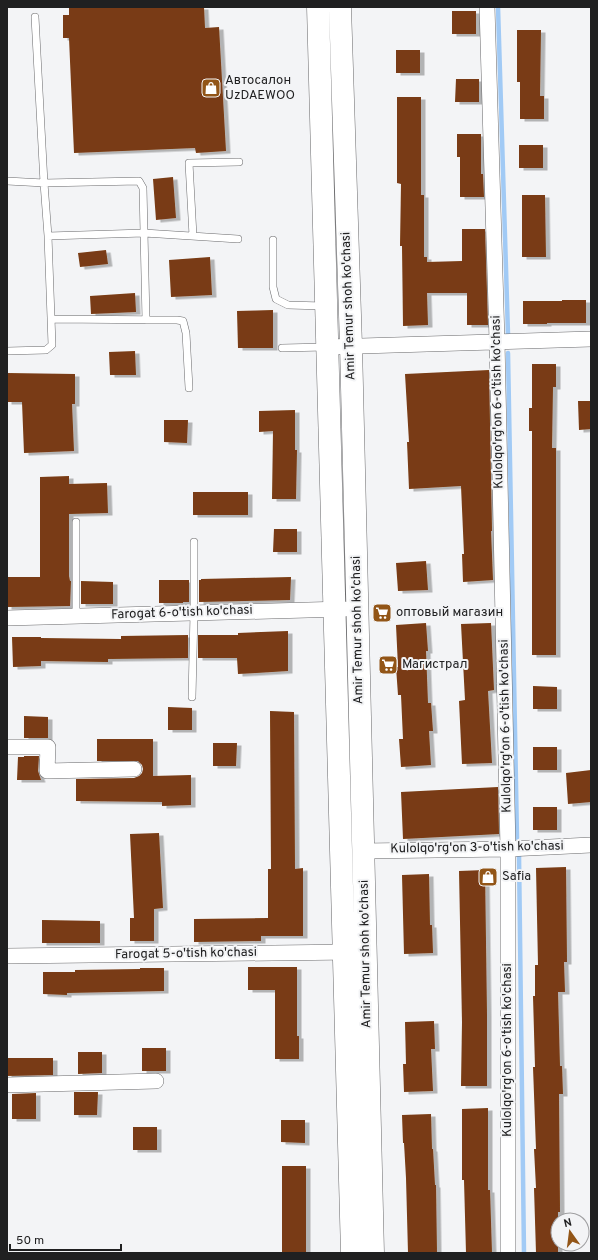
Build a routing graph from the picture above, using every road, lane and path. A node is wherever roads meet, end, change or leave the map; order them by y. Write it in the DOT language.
graph roads {
  1 [pos="318,7"];
  2 [pos="340,7"];
  3 [pos="488,7"];
  4 [pos="35,17"];
  5 [pos="239,162"];
  6 [pos="7,182"];
  7 [pos="44,183"];
  8 [pos="144,233"];
  9 [pos="48,236"];
  10 [pos="192,236"];
  11 [pos="238,238"];
  12 [pos="274,240"];
  13 [pos="326,306"];
  14 [pos="51,320"];
  15 [pos="146,320"];
  16 [pos="591,339"];
  17 [pos="497,341"];
  18 [pos="328,346"];
  19 [pos="351,346"];
  20 [pos="282,348"];
  21 [pos="7,351"];
  22 [pos="189,388"];
  23 [pos="76,522"];
  24 [pos="194,542"];
  25 [pos="357,608"];
  26 [pos="334,609"];
  27 [pos="194,613"];
  28 [pos="76,616"];
  29 [pos="7,618"];
  30 [pos="192,696"];
  31 [pos="7,747"];
  32 [pos="134,769"];
  33 [pos="591,845"];
  34 [pos="508,848"];
  35 [pos="363,851"];
  36 [pos="366,951"];
  37 [pos="344,952"];
  38 [pos="7,956"];
  39 [pos="156,1081"];
  40 [pos="7,1084"];
  41 [pos="352,1253"];
  42 [pos="373,1253"];
  43 [pos="508,1253"];
  1 -- 13 [label="main road, Amir Temur shoh ko'chasi"];
  2 -- 19 [label="main road, Amir Temur shoh ko'chasi"];
  3 -- 17 [label="street, Kulolqo'rg'on 6-o'tish ko'chasi"];
  4 -- 7 [label="lane"];
  5 -- 10 [label="lane"];
  6 -- 7 [label="lane"];
  7 -- 8 [label="lane"];
  7 -- 9 [label="lane"];
  8 -- 9 [label="lane"];
  8 -- 10 [label="lane"];
  8 -- 15 [label="lane"];
  9 -- 14 [label="lane"];
  10 -- 11 [label="lane"];
  12 -- 13 [label="lane"];
  13 -- 18 [label="main road, Amir Temur shoh ko'chasi"];
  14 -- 15 [label="lane"];
  14 -- 21 [label="lane"];
  15 -- 22 [label="lane"];
  16 -- 17 [label="street"];
  17 -- 19 [label="street"];
  17 -- 34 [label="street, Kulolqo'rg'on 6-o'tish ko'chasi"];
  18 -- 19 [label="street"];
  18 -- 20 [label="lane"];
  18 -- 26 [label="main road, Amir Temur shoh ko'chasi"];
  19 -- 25 [label="main road, Amir Temur shoh ko'chasi"];
  23 -- 28 [label="lane"];
  24 -- 27 [label="lane"];
  25 -- 26 [label="street, Farogat 6-o'tish ko'chasi"];
  25 -- 35 [label="main road, Amir Temur shoh ko'chasi"];
  26 -- 27 [label="street, Farogat 6-o'tish ko'chasi"];
  26 -- 37 [label="main road, Amir Temur shoh ko'chasi"];
  27 -- 28 [label="street, Farogat 6-o'tish ko'chasi"];
  27 -- 30 [label="lane"];
  28 -- 29 [label="street, Farogat 6-o'tish ko'chasi"];
  31 -- 32 [label="street"];
  33 -- 34 [label="street, Kulolqo'rg'on 3-o'tish ko'chasi"];
  34 -- 35 [label="street, Kulolqo'rg'on 3-o'tish ko'chasi"];
  34 -- 43 [label="street, Kulolqo'rg'on 6-o'tish ko'chasi"];
  35 -- 36 [label="main road, Amir Temur shoh ko'chasi"];
  36 -- 37 [label="street, Farogat 5-o'tish ko'chasi"];
  36 -- 42 [label="main road, Amir Temur shoh ko'chasi"];
  37 -- 38 [label="street, Farogat 5-o'tish ko'chasi"];
  37 -- 41 [label="main road, Amir Temur shoh ko'chasi"];
  39 -- 40 [label="street"];
}
